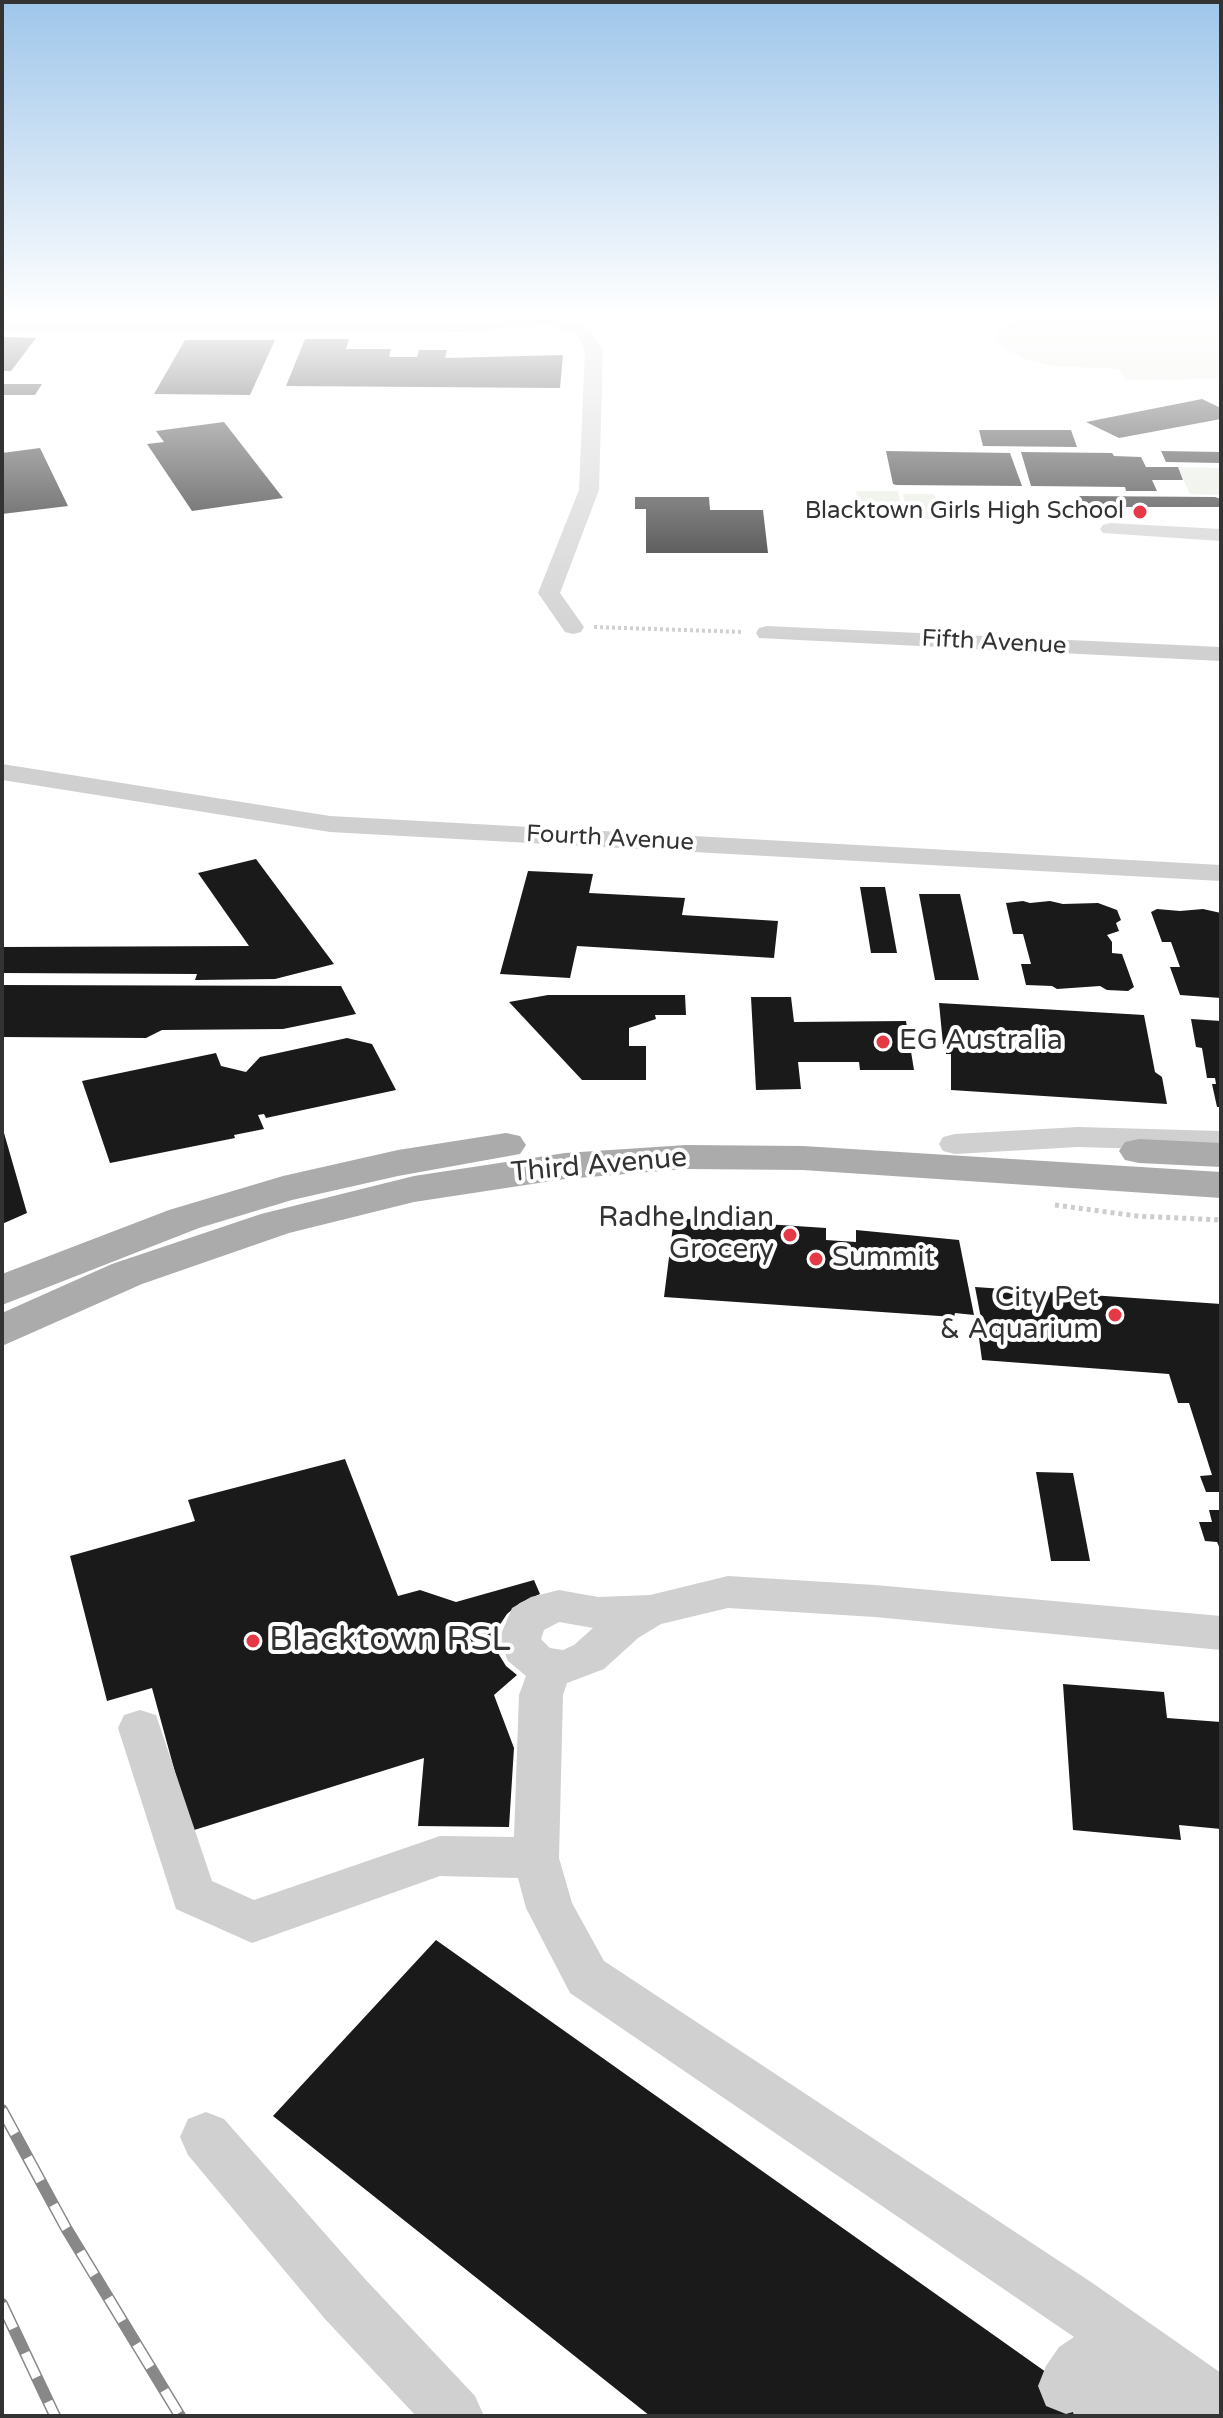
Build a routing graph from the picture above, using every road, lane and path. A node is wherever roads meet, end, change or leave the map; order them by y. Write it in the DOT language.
graph roads {
  1 [pos="591,430"];
  2 [pos="1110,529"];
  3 [pos="1221,535"];
  4 [pos="573,627"];
  5 [pos="767,633"];
  6 [pos="1221,654"];
  7 [pos="2,772"];
  8 [pos="1221,873"];
  9 [pos="1221,1141"];
  10 [pos="955,1144"];
  11 [pos="1221,1155"];
  12 [pos="1221,1185"];
  13 [pos="1045,1203"];
  14 [pos="1221,1220"];
  15 [pos="2,1291"];
  16 [pos="2,1331"];
  17 [pos="650,1611"];
  18 [pos="1221,1633"];
  19 [pos="551,1667"];
  20 [pos="140,1728"];
  21 [pos="536,1858"];
  22 [pos="206,2137"];
  23 [pos="1142,2352"];
  24 [pos="1221,2407"];
  25 [pos="455,2416"];
  26 [pos="1161,2416"];
  1 -- 4 [label="street"];
  2 -- 3 [label="street"];
  4 -- 5 [label="path"];
  5 -- 6 [label="street, Fifth Avenue"];
  7 -- 8 [label="street, Fourth Avenue"];
  9 -- 10 [label="street"];
  10 -- 11 [label="main road, Third Avenue"];
  10 -- 15 [label="main road, Third Avenue"];
  12 -- 16 [label="main road, Third Avenue"];
  13 -- 14 [label="path"];
  17 -- 18 [label="street"];
  17 -- 19 [label="street"];
  17 -- 19 [label="street"];
  19 -- 21 [label="street"];
  20 -- 21 [label="street"];
  21 -- 23 [label="street"];
  22 -- 25 [label="street"];
  23 -- 24 [label="street"];
  23 -- 26 [label="street"];
}
